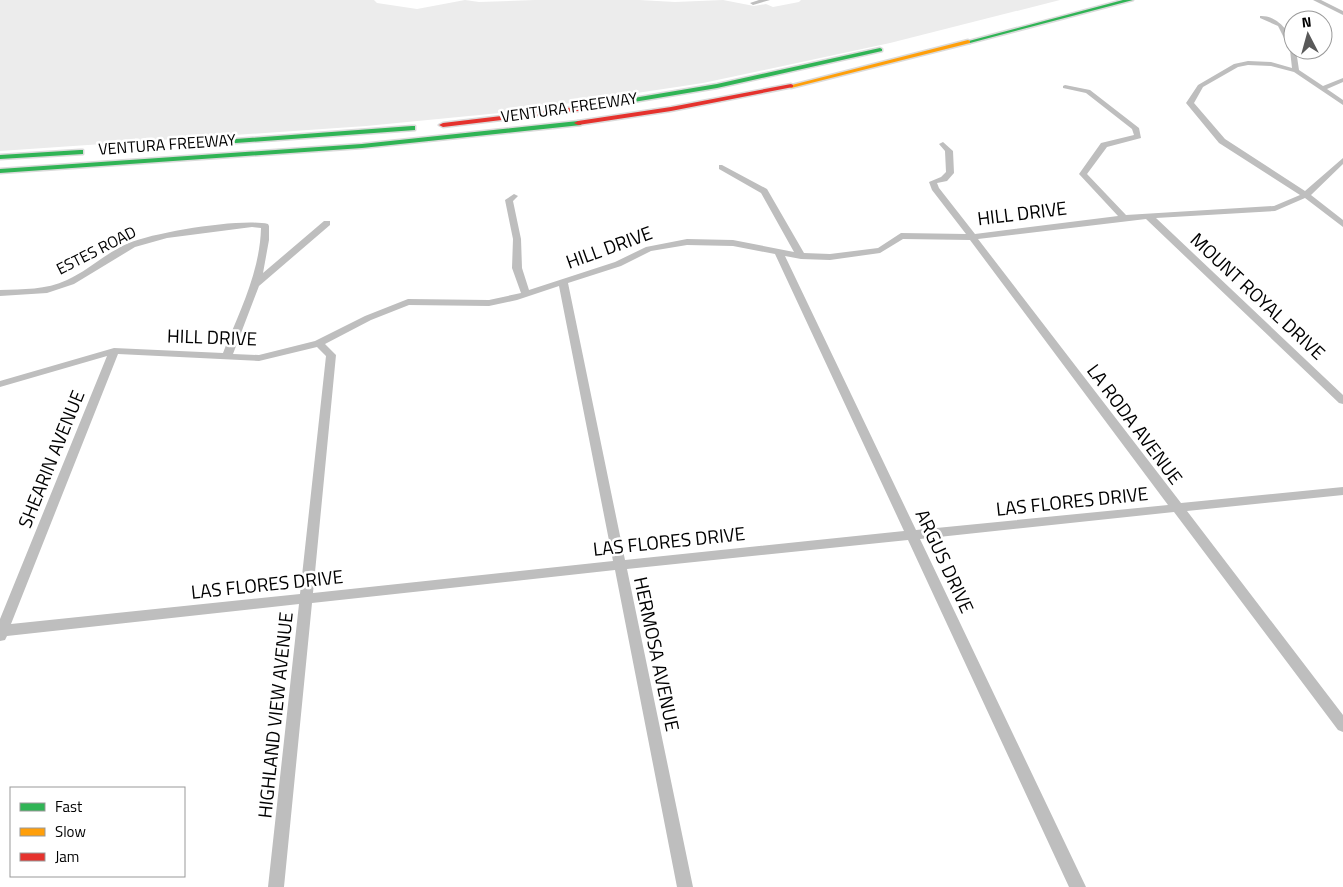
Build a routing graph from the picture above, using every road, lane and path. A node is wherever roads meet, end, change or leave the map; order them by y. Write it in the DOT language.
graph roads {
  1 [pos="767,0"];
  2 [pos="1116,0"];
  3 [pos="1130,0"];
  4 [pos="1316,0"];
  5 [pos="753,3"];
  6 [pos="1032,13"];
  7 [pos="1343,13"];
  8 [pos="1262,17"];
  9 [pos="1283,32"];
  10 [pos="889,48"];
  11 [pos="1294,60"];
  12 [pos="1296,72"];
  13 [pos="1343,80"];
  14 [pos="1065,87"];
  15 [pos="1322,89"];
  16 [pos="1343,103"];
  17 [pos="604,119"];
  18 [pos="943,144"];
  19 [pos="166,146"];
  20 [pos="89,151"];
  21 [pos="0,157"];
  22 [pos="1343,160"];
  23 [pos="0,162"];
  24 [pos="722,167"];
  25 [pos="0,171"];
  26 [pos="1306,195"];
  27 [pos="514,196"];
  28 [pos="1148,216"];
  29 [pos="1124,218"];
  30 [pos="327,223"];
  31 [pos="1343,224"];
  32 [pos="972,237"];
  33 [pos="779,252"];
  34 [pos="802,256"];
  35 [pos="563,282"];
  36 [pos="254,285"];
  37 [pos="0,292"];
  38 [pos="526,294"];
  39 [pos="319,343"];
  40 [pos="114,352"];
  41 [pos="227,356"];
  42 [pos="0,384"];
  43 [pos="1343,401"];
  44 [pos="1343,491"];
  45 [pos="1178,509"];
  46 [pos="912,536"];
  47 [pos="619,565"];
  48 [pos="306,599"];
  49 [pos="1,633"];
  50 [pos="1343,726"];
  51 [pos="276,887"];
  52 [pos="685,887"];
  53 [pos="1078,887"];
  1 -- 5 [label="street"];
  2 -- 17 [label="highway"];
  3 -- 17 [label="highway, VENTURA FREEWAY"];
  4 -- 7 [label="street"];
  6 -- 23 [label="highway"];
  8 -- 9 [label="street"];
  10 -- 19 [label="highway, VENTURA FREEWAY"];
  11 -- 12 [label="street"];
  12 -- 15 [label="street"];
  12 -- 26 [label="street"];
  13 -- 15 [label="street"];
  14 -- 29 [label="street"];
  15 -- 16 [label="street"];
  17 -- 25 [label="highway, VENTURA FREEWAY"];
  18 -- 32 [label="street, LA RODA AVENUE"];
  20 -- 21 [label="highway, VENTURA FREEWAY"];
  22 -- 26 [label="street, HILL DRIVE"];
  24 -- 34 [label="street"];
  26 -- 28 [label="street, HILL DRIVE"];
  26 -- 31 [label="street"];
  27 -- 38 [label="street"];
  28 -- 29 [label="street, HILL DRIVE"];
  28 -- 43 [label="street, MOUNT ROYAL DRIVE"];
  29 -- 32 [label="street, HILL DRIVE"];
  30 -- 36 [label="street"];
  32 -- 34 [label="street, HILL DRIVE"];
  32 -- 45 [label="street, LA RODA AVENUE"];
  33 -- 34 [label="street, HILL DRIVE"];
  33 -- 35 [label="street, HILL DRIVE"];
  33 -- 46 [label="street, ARGUS DRIVE"];
  35 -- 38 [label="street, HILL DRIVE"];
  35 -- 47 [label="street, HERMOSA AVENUE"];
  36 -- 37 [label="street, ESTES ROAD"];
  36 -- 41 [label="street"];
  38 -- 39 [label="street, HILL DRIVE"];
  39 -- 41 [label="street, HILL DRIVE"];
  39 -- 48 [label="street, HIGHLAND VIEW AVENUE"];
  40 -- 41 [label="street, HILL DRIVE"];
  40 -- 42 [label="street, HILL DRIVE"];
  40 -- 49 [label="street, SHEARIN AVENUE"];
  44 -- 45 [label="street, LAS FLORES DRIVE"];
  45 -- 46 [label="street, LAS FLORES DRIVE"];
  45 -- 50 [label="street, LA RODA AVENUE"];
  46 -- 47 [label="street, LAS FLORES DRIVE"];
  46 -- 53 [label="street, ARGUS DRIVE"];
  47 -- 48 [label="street, LAS FLORES DRIVE"];
  47 -- 52 [label="street, HERMOSA AVENUE"];
  48 -- 49 [label="street, LAS FLORES DRIVE"];
  48 -- 51 [label="street, HIGHLAND VIEW AVENUE"];
}
